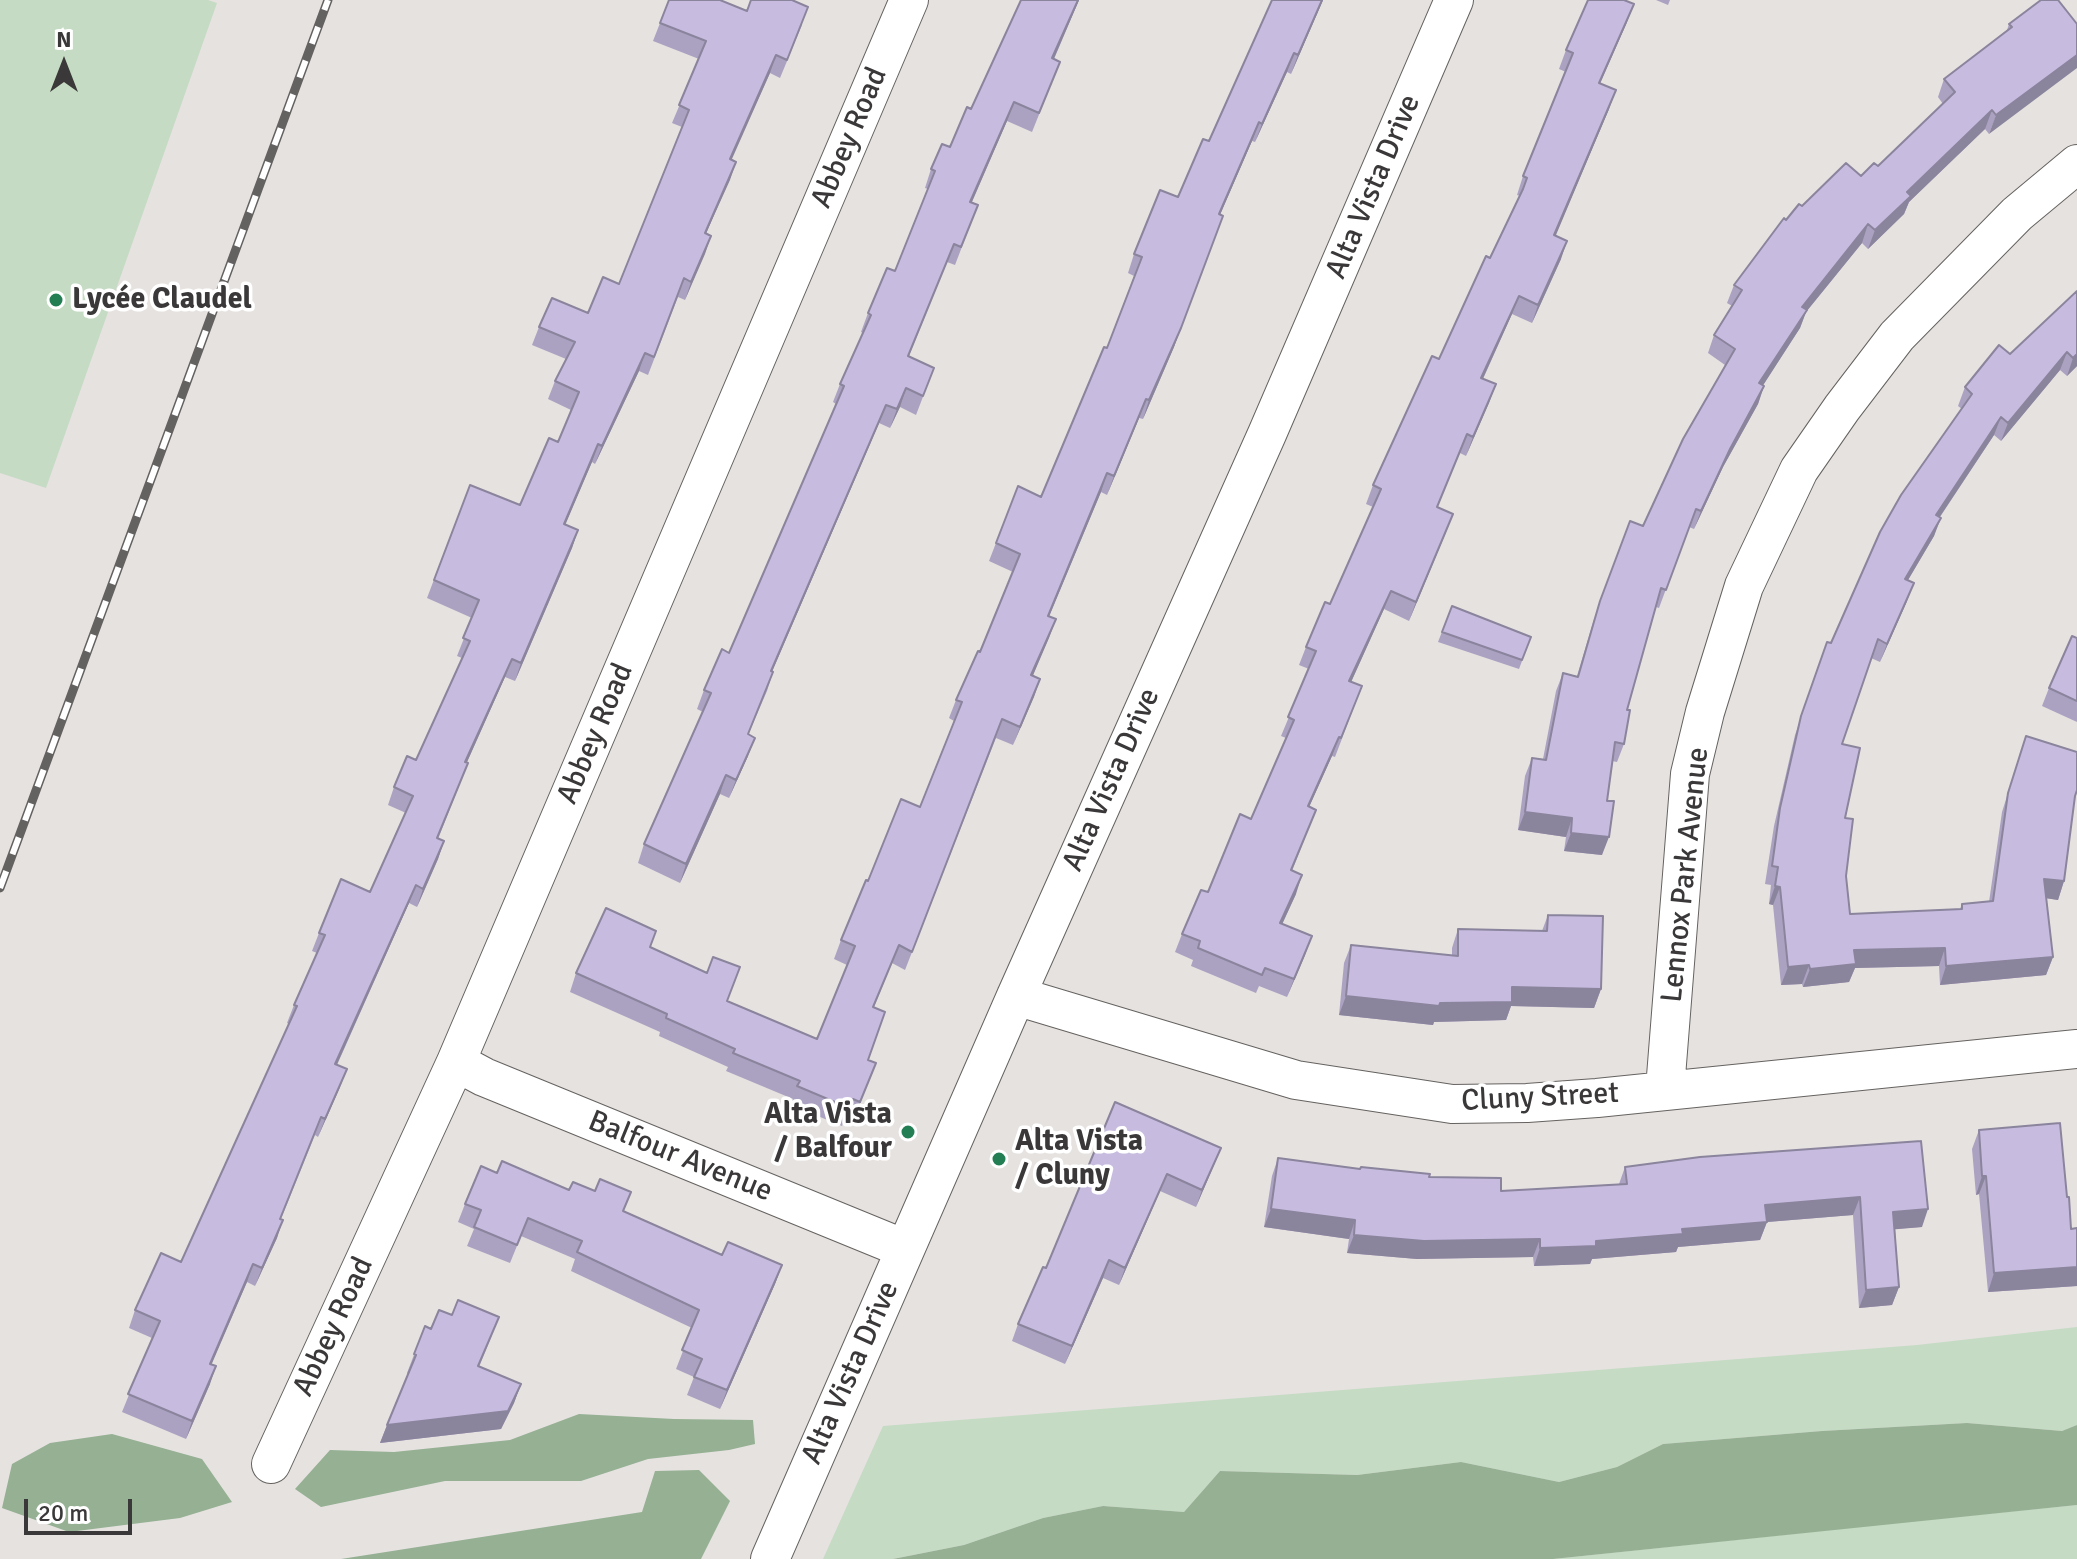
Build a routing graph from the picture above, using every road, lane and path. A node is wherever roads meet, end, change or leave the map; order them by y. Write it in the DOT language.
graph roads {
  1 [pos="909,0"];
  2 [pos="1454,0"];
  3 [pos="2077,164"];
  4 [pos="1016,996"];
  5 [pos="2077,1049"];
  6 [pos="456,1062"];
  7 [pos="1665,1089"];
  8 [pos="905,1249"];
  9 [pos="271,1464"];
  10 [pos="770,1559"];
  1 -- 6 [label="street, Abbey Road"];
  2 -- 4 [label="street, Alta Vista Drive"];
  3 -- 7 [label="street, Lennox Park Avenue"];
  4 -- 7 [label="street, Cluny Street"];
  4 -- 8 [label="street, Alta Vista Drive"];
  5 -- 7 [label="street, Cluny Street"];
  6 -- 8 [label="street, Balfour Avenue"];
  6 -- 9 [label="street, Abbey Road"];
  8 -- 10 [label="street, Alta Vista Drive"];
}
